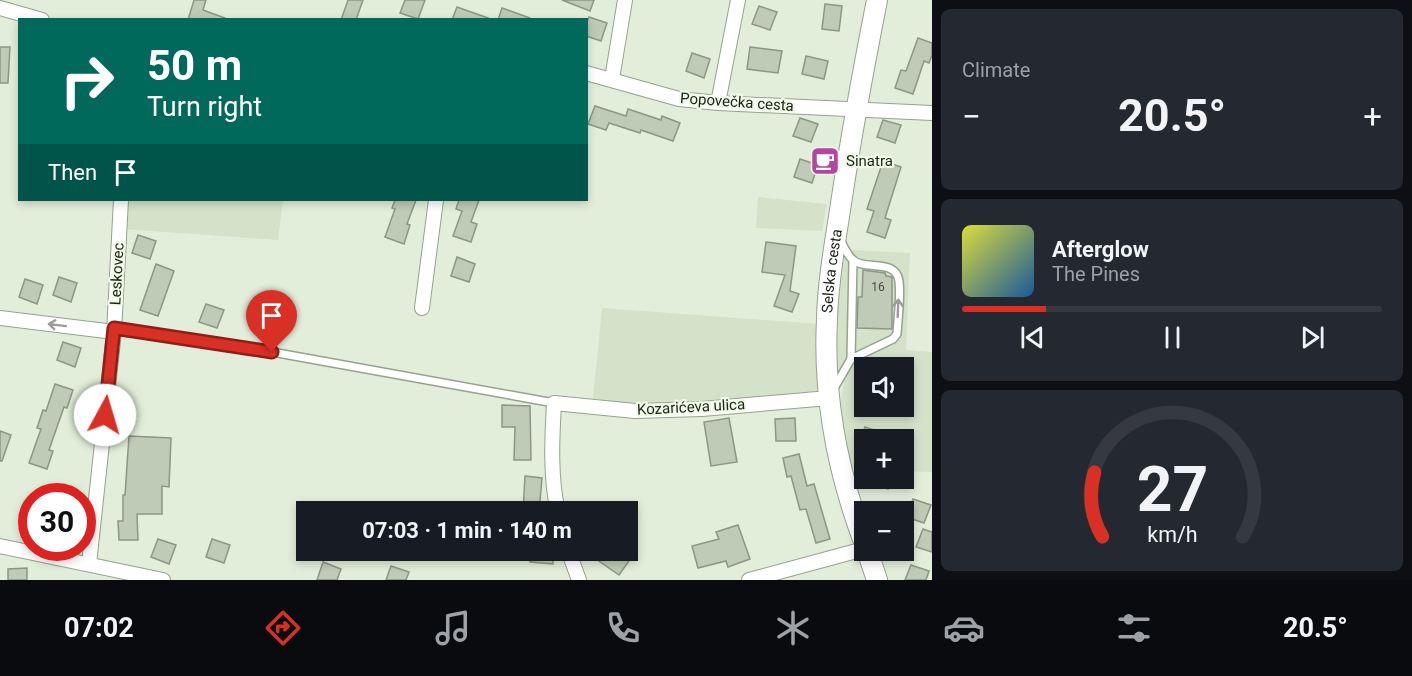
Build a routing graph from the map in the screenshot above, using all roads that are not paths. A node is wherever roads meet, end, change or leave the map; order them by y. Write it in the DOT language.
graph roads {
  1 [pos="625,0"];
  2 [pos="738,0"];
  3 [pos="877,0"];
  4 [pos="0,8"];
  5 [pos="35,18"];
  6 [pos="588,73"];
  7 [pos="612,79"];
  8 [pos="718,103"];
  9 [pos="856,109"];
  10 [pos="932,113"];
  11 [pos="121,201"];
  12 [pos="436,201"];
  13 [pos="837,234"];
  14 [pos="853,260"];
  15 [pos="422,308"];
  16 [pos="0,318"];
  17 [pos="114,330"];
  18 [pos="850,358"];
  19 [pos="829,398"];
  20 [pos="554,403"];
  21 [pos="555,501"];
  22 [pos="854,512"];
  23 [pos="0,546"];
  24 [pos="572,561"];
  25 [pos="89,564"];
  26 [pos="873,565"];
  27 [pos="163,580"];
  28 [pos="579,580"];
  29 [pos="749,580"];
  1 -- 7 [label="street"];
  2 -- 8 [label="street"];
  3 -- 9 [label="main road, Selska cesta"];
  4 -- 5 [label="street"];
  6 -- 7 [label="street, Popovečka cesta"];
  7 -- 8 [label="street, Popovečka cesta"];
  8 -- 9 [label="street, Popovečka cesta"];
  9 -- 10 [label="street, Popovečka cesta"];
  9 -- 13 [label="main road, Selska cesta"];
  11 -- 17 [label="street, Leskovec"];
  12 -- 15 [label="street"];
  13 -- 14 [label="lane"];
  13 -- 19 [label="main road, Selska cesta"];
  14 -- 18 [label="lane"];
  18 -- 14 [label="lane, one-way"];
  17 -- 16 [label="street, one-way"];
  17 -- 20 [label="lane"];
  17 -- 25 [label="street, Leskovec"];
  18 -- 19 [label="lane"];
  19 -- 20 [label="street, Kozarićeva ulica"];
  19 -- 22 [label="main road, Selska cesta"];
  20 -- 21 [label="street"];
  23 -- 25 [label="street"];
  24 -- 28 [label="street"];
  25 -- 27 [label="street"];
  26 -- 29 [label="street"];
}
